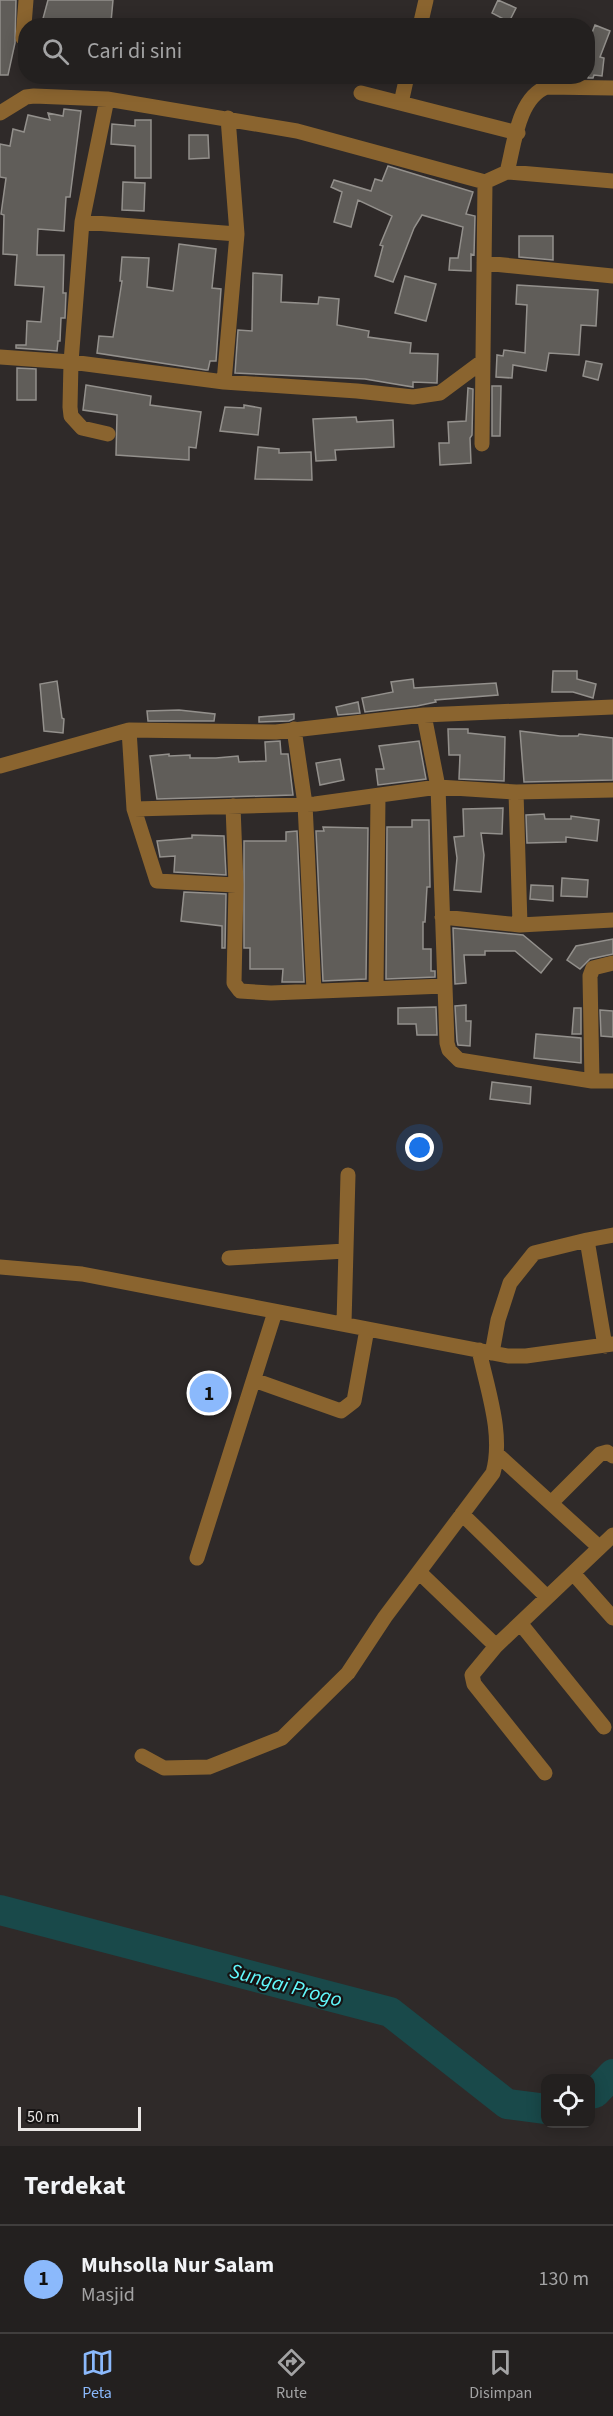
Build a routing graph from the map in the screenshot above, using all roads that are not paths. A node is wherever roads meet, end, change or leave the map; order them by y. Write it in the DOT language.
graph roads {
  1 [pos="26,0"];
  2 [pos="426,0"];
  3 [pos="25,18"];
  4 [pos="422,18"];
  5 [pos="405,84"];
  6 [pos="613,88"];
  7 [pos="361,93"];
  8 [pos="107,99"];
  9 [pos="401,103"];
  10 [pos="0,113"];
  11 [pos="228,118"];
  12 [pos="518,133"];
  13 [pos="507,172"];
  14 [pos="613,181"];
  15 [pos="485,182"];
  16 [pos="82,222"];
  17 [pos="237,234"];
  18 [pos="484,263"];
  19 [pos="613,276"];
  20 [pos="0,357"];
  21 [pos="483,361"];
  22 [pos="70,362"];
  23 [pos="224,382"];
  24 [pos="108,434"];
  25 [pos="482,444"];
  26 [pos="613,707"];
  27 [pos="424,715"];
  28 [pos="294,729"];
  29 [pos="129,730"];
  30 [pos="0,766"];
  31 [pos="438,787"];
  32 [pos="613,790"];
  33 [pos="516,792"];
  34 [pos="378,796"];
  35 [pos="305,804"];
  36 [pos="233,806"];
  37 [pos="134,809"];
  38 [pos="236,885"];
  39 [pos="442,917"];
  40 [pos="613,920"];
  41 [pos="520,925"];
  42 [pos="613,963"];
  43 [pos="444,986"];
  44 [pos="376,988"];
  45 [pos="314,991"];
  46 [pos="592,1081"];
  47 [pos="613,1081"];
  48 [pos="348,1175"];
  49 [pos="613,1235"];
  50 [pos="587,1240"];
  51 [pos="345,1251"];
  52 [pos="229,1258"];
  53 [pos="0,1267"];
  54 [pos="275,1312"];
  55 [pos="344,1323"];
  56 [pos="367,1329"];
  57 [pos="609,1345"];
  58 [pos="486,1352"];
  59 [pos="254,1380"];
  60 [pos="498,1455"];
  61 [pos="613,1456"];
  62 [pos="551,1503"];
  63 [pos="462,1514"];
  64 [pos="613,1535"];
  65 [pos="599,1547"];
  66 [pos="197,1558"];
  67 [pos="419,1572"];
  68 [pos="573,1572"];
  69 [pos="546,1598"];
  70 [pos="613,1618"];
  71 [pos="520,1623"];
  72 [pos="496,1646"];
  73 [pos="604,1727"];
  74 [pos="142,1756"];
  75 [pos="545,1773"];
  1 -- 3 [label="street"];
  2 -- 4 [label="street"];
  5 -- 9 [label="street"];
  6 -- 12 [label="street"];
  7 -- 9 [label="street"];
  8 -- 10 [label="street"];
  8 -- 11 [label="street"];
  8 -- 16 [label="street"];
  9 -- 12 [label="street"];
  11 -- 15 [label="street"];
  11 -- 17 [label="street"];
  12 -- 13 [label="street"];
  13 -- 14 [label="street"];
  13 -- 15 [label="street"];
  15 -- 18 [label="street"];
  16 -- 17 [label="street"];
  16 -- 22 [label="street"];
  17 -- 23 [label="street"];
  18 -- 19 [label="street"];
  18 -- 21 [label="street"];
  20 -- 22 [label="street"];
  21 -- 23 [label="street"];
  21 -- 25 [label="street"];
  22 -- 23 [label="street"];
  22 -- 24 [label="street"];
  26 -- 27 [label="street"];
  27 -- 28 [label="street"];
  27 -- 31 [label="street"];
  28 -- 29 [label="street"];
  28 -- 35 [label="street"];
  29 -- 30 [label="street"];
  29 -- 37 [label="street"];
  31 -- 33 [label="street"];
  31 -- 34 [label="street"];
  31 -- 39 [label="street"];
  32 -- 33 [label="street"];
  33 -- 41 [label="street"];
  34 -- 35 [label="street"];
  34 -- 44 [label="street"];
  35 -- 36 [label="street"];
  35 -- 45 [label="street"];
  36 -- 37 [label="street"];
  36 -- 38 [label="street"];
  37 -- 38 [label="street"];
  38 -- 45 [label="street"];
  39 -- 41 [label="street"];
  39 -- 43 [label="street"];
  40 -- 41 [label="street"];
  42 -- 46 [label="street"];
  43 -- 44 [label="street"];
  43 -- 46 [label="street"];
  44 -- 45 [label="street"];
  46 -- 47 [label="street"];
  48 -- 51 [label="street"];
  49 -- 50 [label="street"];
  50 -- 57 [label="street"];
  50 -- 58 [label="street"];
  51 -- 52 [label="street"];
  51 -- 55 [label="street"];
  53 -- 54 [label="street"];
  54 -- 55 [label="street"];
  54 -- 59 [label="street"];
  55 -- 56 [label="street"];
  56 -- 58 [label="street"];
  56 -- 59 [label="street"];
  57 -- 58 [label="street"];
  58 -- 60 [label="street"];
  59 -- 66 [label="street"];
  60 -- 62 [label="street"];
  60 -- 63 [label="street"];
  61 -- 62 [label="street"];
  62 -- 65 [label="street"];
  63 -- 67 [label="street"];
  63 -- 69 [label="street"];
  64 -- 65 [label="street"];
  65 -- 68 [label="street"];
  67 -- 72 [label="street"];
  67 -- 74 [label="street"];
  68 -- 69 [label="street"];
  68 -- 70 [label="street"];
  69 -- 71 [label="street"];
  71 -- 72 [label="street"];
  71 -- 73 [label="street"];
  72 -- 75 [label="street"];
}
